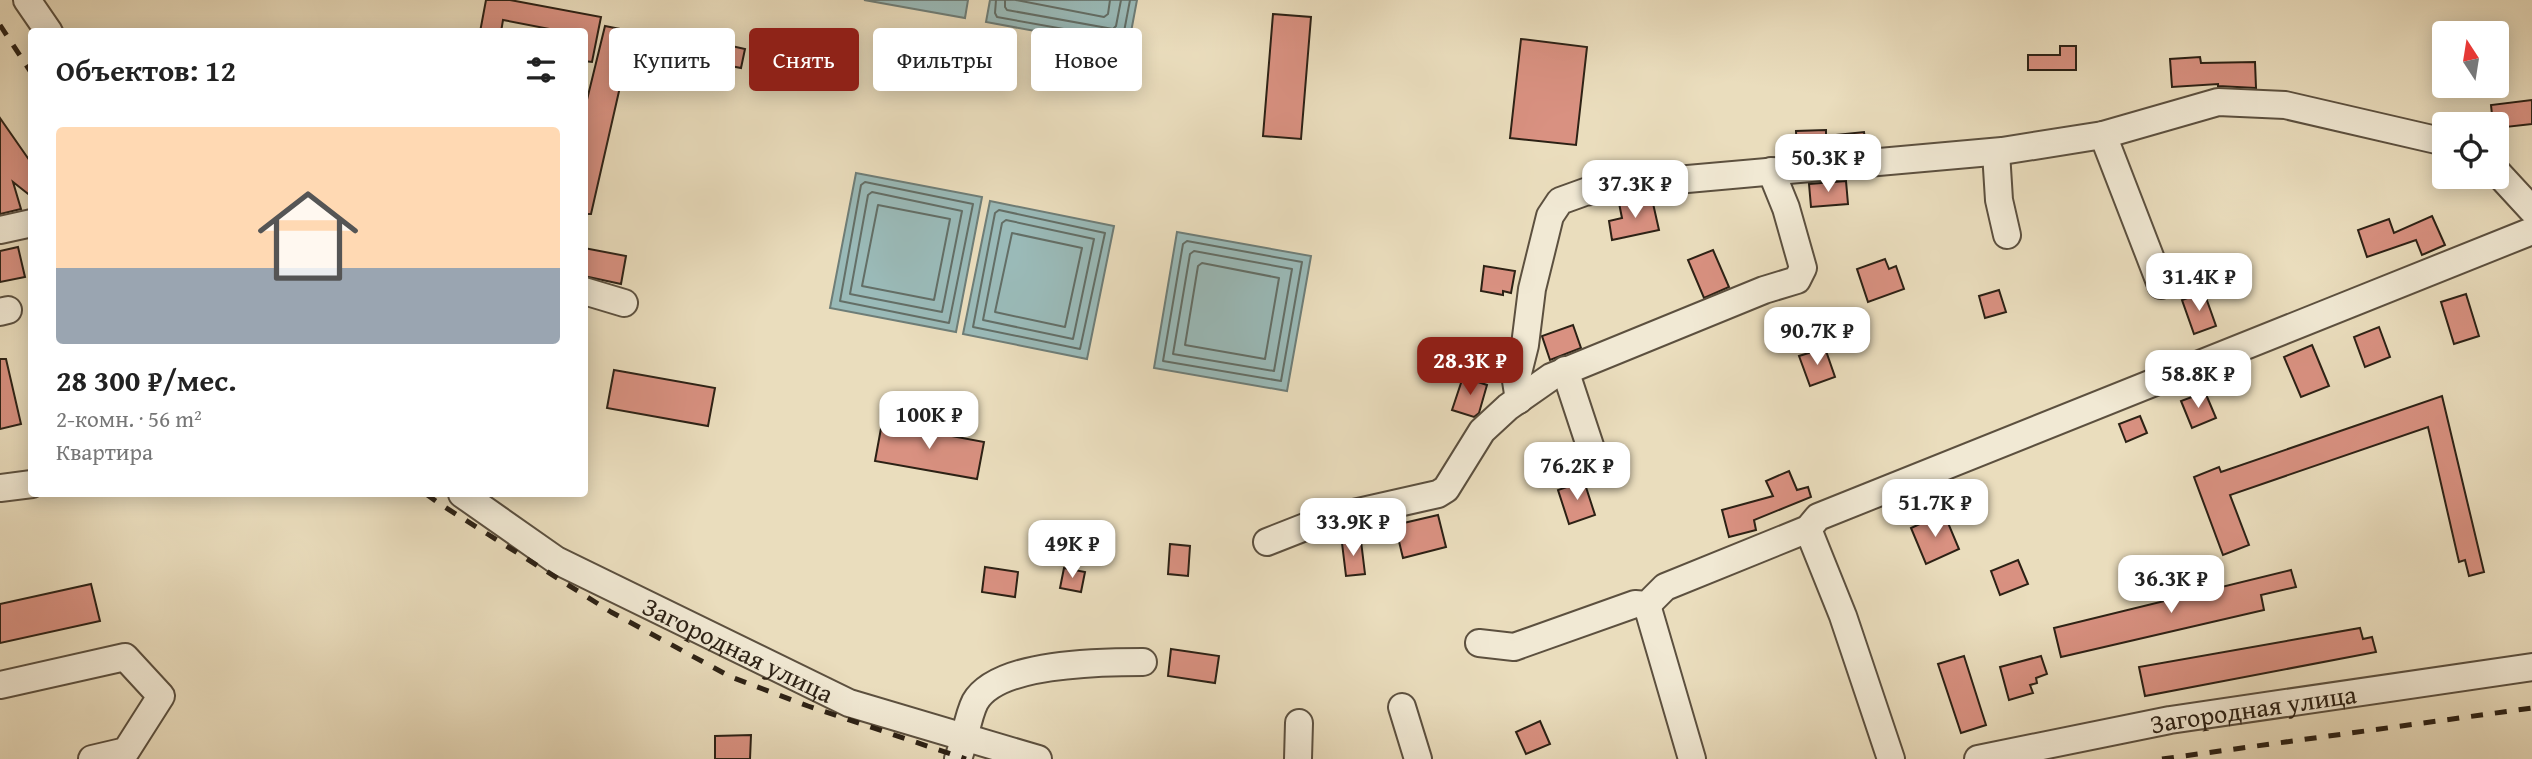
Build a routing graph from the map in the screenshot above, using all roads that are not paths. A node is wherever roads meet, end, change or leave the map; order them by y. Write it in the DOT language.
graph roads {
  1 [pos="27,0"];
  2 [pos="46,28"];
  3 [pos="2103,135"];
  4 [pos="2432,139"];
  5 [pos="1996,152"];
  6 [pos="1771,171"];
  7 [pos="2509,185"];
  8 [pos="2532,210"];
  9 [pos="28,224"];
  10 [pos="0,230"];
  11 [pos="2532,231"];
  12 [pos="2007,235"];
  13 [pos="2161,285"];
  14 [pos="588,292"];
  15 [pos="624,303"];
  16 [pos="1565,370"];
  17 [pos="1519,400"];
  18 [pos="1596,464"];
  19 [pos="28,484"];
  20 [pos="0,488"];
  21 [pos="466,497"];
  22 [pos="1808,529"];
  23 [pos="1267,542"];
  24 [pos="1647,605"];
  25 [pos="1479,643"];
  26 [pos="1143,662"];
  27 [pos="2532,667"];
  28 [pos="0,685"];
  29 [pos="1402,707"];
  30 [pos="1299,723"];
  31 [pos="962,748"];
  32 [pos="92,759"];
  33 [pos="1038,759"];
  34 [pos="1298,759"];
  35 [pos="1418,759"];
  36 [pos="1692,759"];
  37 [pos="1891,759"];
  38 [pos="1978,759"];
  1 -- 2 [label="street"];
  3 -- 4 [label="street"];
  3 -- 5 [label="street"];
  3 -- 13 [label="street"];
  5 -- 6 [label="street"];
  5 -- 12 [label="street"];
  6 -- 16 [label="street"];
  6 -- 17 [label="street"];
  7 -- 8 [label="street"];
  9 -- 10 [label="street"];
  11 -- 22 [label="street"];
  14 -- 15 [label="street"];
  16 -- 17 [label="street"];
  16 -- 18 [label="street"];
  17 -- 23 [label="street"];
  19 -- 20 [label="street"];
  21 -- 31 [label="street, Загородная улица"];
  22 -- 24 [label="street"];
  22 -- 37 [label="street"];
  24 -- 25 [label="street"];
  24 -- 36 [label="street"];
  26 -- 31 [label="street"];
  27 -- 38 [label="street, Загородная улица"];
  28 -- 32 [label="street"];
  29 -- 35 [label="street"];
  30 -- 34 [label="street"];
  31 -- 33 [label="street, Загородная улица"];
}
